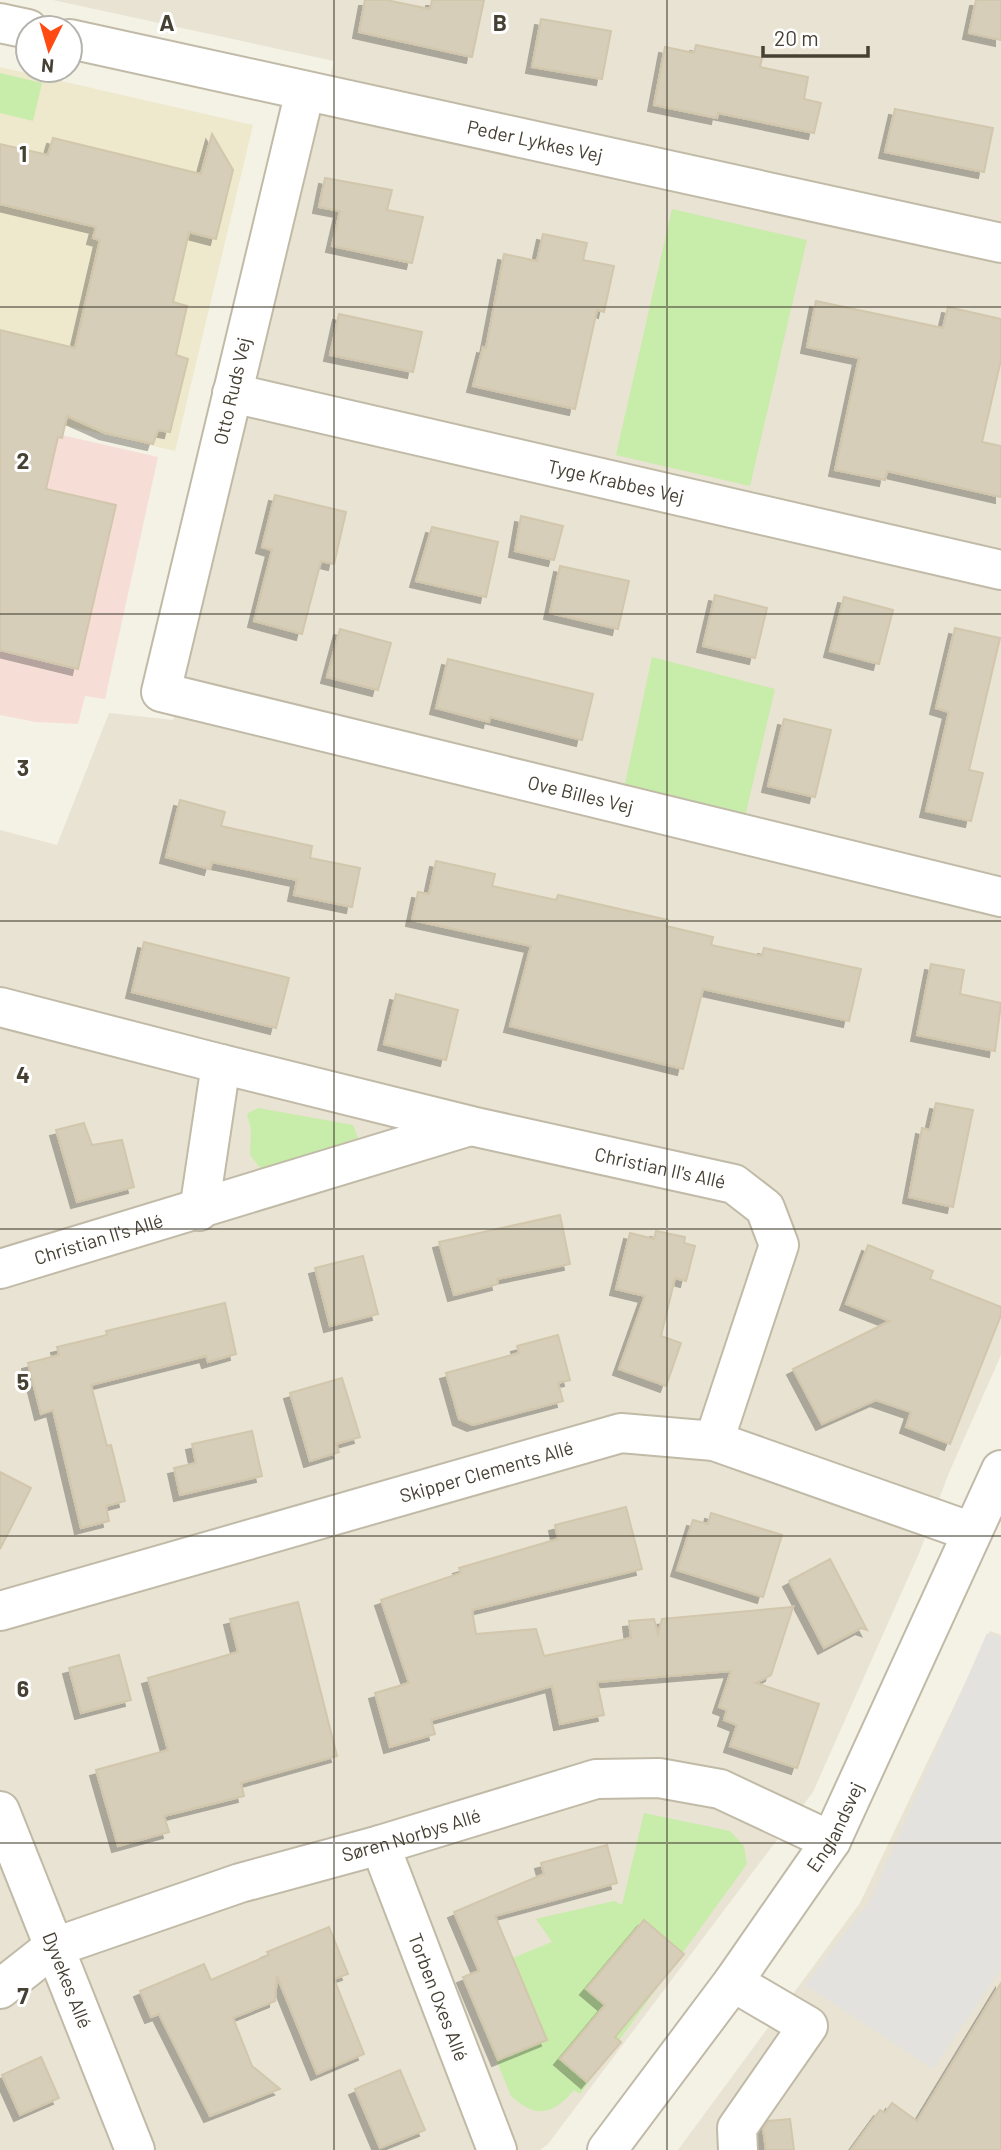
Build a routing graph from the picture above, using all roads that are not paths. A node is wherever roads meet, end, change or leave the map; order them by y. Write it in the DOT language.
graph roads {
  1 [pos="84,42"];
  2 [pos="305,91"];
  3 [pos="1001,243"];
  4 [pos="232,393"];
  5 [pos="1001,570"];
  6 [pos="161,692"];
  7 [pos="1001,897"];
  8 [pos="0,1007"];
  9 [pos="221,1064"];
  10 [pos="471,1126"];
  11 [pos="199,1211"];
  12 [pos="0,1269"];
  13 [pos="714,1441"];
  14 [pos="1001,1469"];
  15 [pos="972,1532"];
  16 [pos="0,1611"];
  17 [pos="0,1811"];
  18 [pos="831,1841"];
  19 [pos="380,1845"];
  20 [pos="52,1948"];
  21 [pos="733,1982"];
  22 [pos="0,1989"];
  23 [pos="135,2150"];
  24 [pos="497,2150"];
  25 [pos="607,2150"];
  26 [pos="738,2150"];
  1 -- 2 [label="street, Peder Lykkes Vej"];
  2 -- 3 [label="street, Peder Lykkes Vej"];
  2 -- 4 [label="street, Otto Ruds Vej"];
  4 -- 5 [label="street, Tyge Krabbes Vej"];
  4 -- 6 [label="street, Otto Ruds Vej"];
  6 -- 7 [label="street, Ove Billes Vej"];
  8 -- 9 [label="street, Christian II's Allé"];
  9 -- 10 [label="street, Christian II's Allé"];
  9 -- 11 [label="street"];
  10 -- 11 [label="street, Christian II's Allé"];
  10 -- 13 [label="street, Christian II's Allé"];
  11 -- 12 [label="street, Christian II's Allé"];
  13 -- 15 [label="street, Skipper Clements Allé"];
  13 -- 16 [label="street, Skipper Clements Allé"];
  14 -- 15 [label="street, Englandsvej"];
  15 -- 18 [label="street, Englandsvej"];
  17 -- 20 [label="street, Dyvekes Allé"];
  18 -- 19 [label="street, Søren Norbys Allé"];
  18 -- 21 [label="street, Englandsvej"];
  19 -- 20 [label="street, Søren Norbys Allé"];
  19 -- 24 [label="street, Torben Oxes Allé"];
  20 -- 22 [label="street, Søren Norbys Allé"];
  20 -- 23 [label="street, Dyvekes Allé"];
  21 -- 25 [label="street, Englandsvej"];
  21 -- 26 [label="street"];
}
